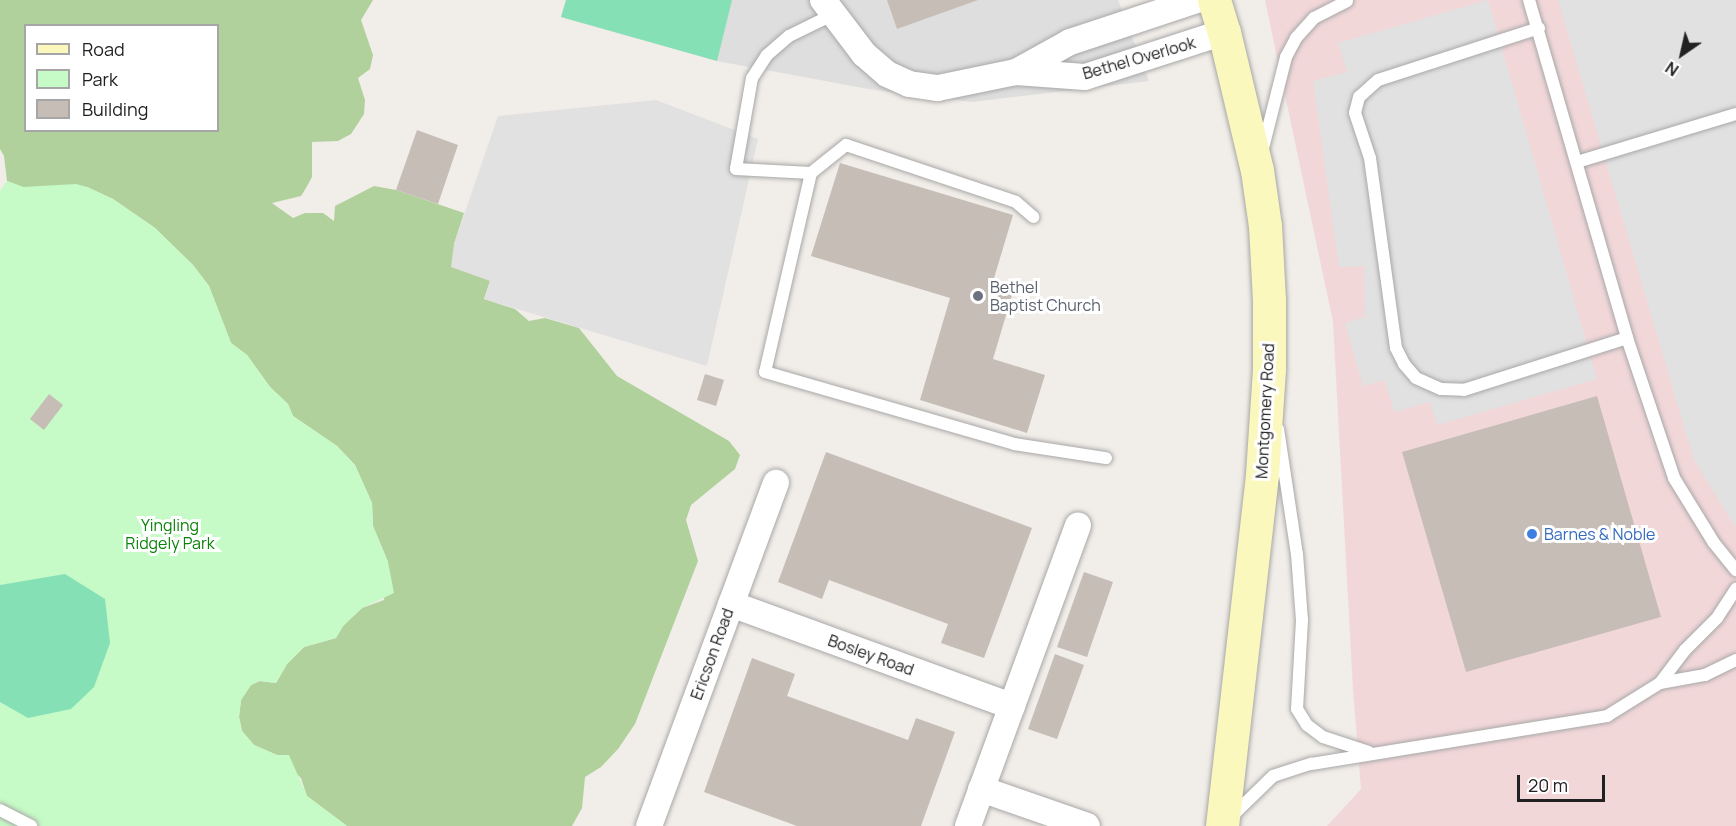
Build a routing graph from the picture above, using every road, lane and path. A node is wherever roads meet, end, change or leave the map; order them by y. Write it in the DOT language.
graph roads {
  1 [pos="1197,0"];
  2 [pos="1214,0"];
  3 [pos="1529,0"];
  4 [pos="1347,2"];
  5 [pos="828,8"];
  6 [pos="1539,28"];
  7 [pos="1224,32"];
  8 [pos="1016,72"];
  9 [pos="1736,114"];
  10 [pos="1577,162"];
  11 [pos="1257,170"];
  12 [pos="811,173"];
  13 [pos="1033,217"];
  14 [pos="1627,338"];
  15 [pos="1269,369"];
  16 [pos="1106,459"];
  17 [pos="776,483"];
  18 [pos="1078,525"];
  19 [pos="1736,570"];
  20 [pos="1736,589"];
  21 [pos="731,604"];
  22 [pos="1736,660"];
  23 [pos="1660,683"];
  24 [pos="1011,706"];
  25 [pos="1370,753"];
  26 [pos="981,789"];
  27 [pos="0,810"];
  28 [pos="1222,825"];
  29 [pos="31,826"];
  30 [pos="650,826"];
  31 [pos="968,826"];
  32 [pos="1087,826"];
  1 -- 8 [label="street, Bethel Overlook"];
  2 -- 7 [label="main road, Montgomery Road"];
  3 -- 6 [label="lane"];
  4 -- 11 [label="lane"];
  5 -- 8 [label="street, Bethel Overlook"];
  5 -- 12 [label="lane"];
  6 -- 10 [label="lane"];
  6 -- 14 [label="lane"];
  7 -- 8 [label="street, Bethel Overlook"];
  7 -- 11 [label="main road, Montgomery Road"];
  9 -- 10 [label="lane"];
  10 -- 14 [label="lane"];
  11 -- 15 [label="main road, Montgomery Road"];
  12 -- 13 [label="lane"];
  12 -- 16 [label="lane"];
  14 -- 19 [label="lane"];
  15 -- 25 [label="lane"];
  15 -- 28 [label="main road, Montgomery Road"];
  17 -- 21 [label="street, Ericson Road"];
  18 -- 24 [label="street"];
  20 -- 23 [label="lane"];
  21 -- 24 [label="street, Bosley Road"];
  21 -- 30 [label="street, Ericson Road"];
  22 -- 23 [label="lane"];
  23 -- 25 [label="lane"];
  24 -- 26 [label="street"];
  25 -- 28 [label="lane"];
  26 -- 31 [label="street"];
  26 -- 32 [label="street"];
  27 -- 29 [label="lane"];
}
